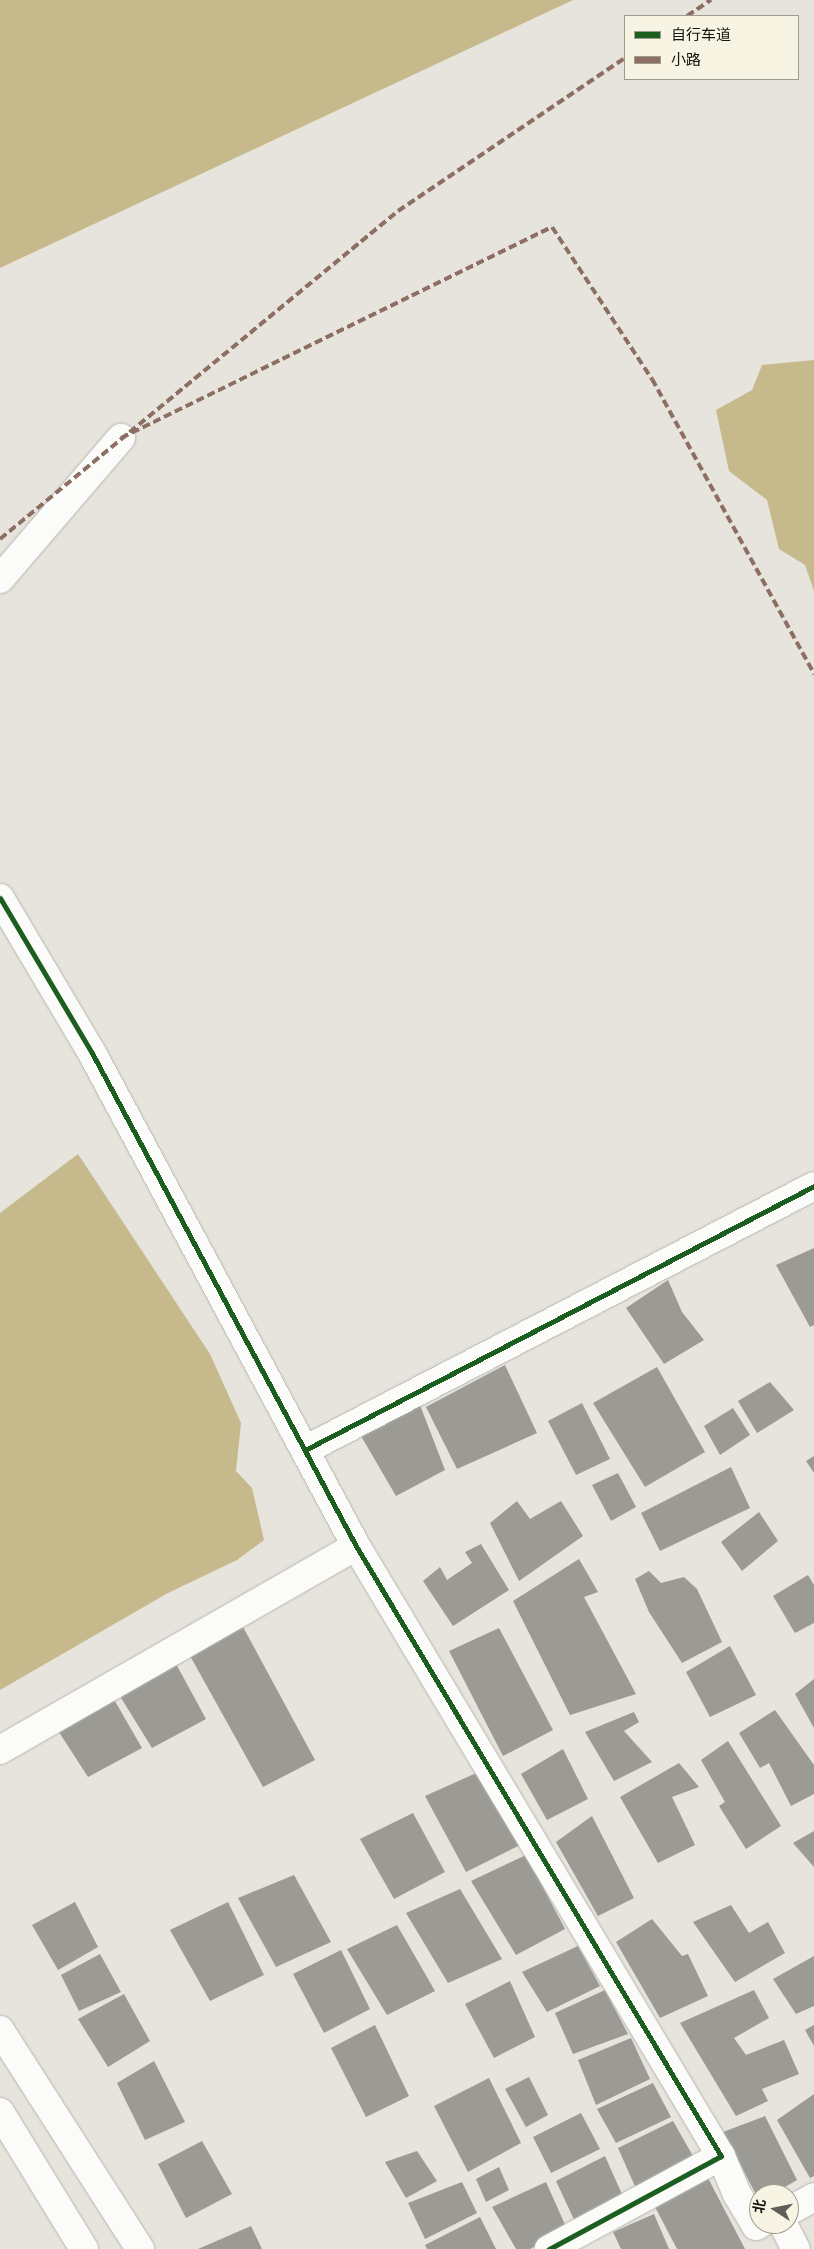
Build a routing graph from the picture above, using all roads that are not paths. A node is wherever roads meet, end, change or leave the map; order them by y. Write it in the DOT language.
graph roads {
  1 [pos="121,438"];
  2 [pos="0,579"];
  3 [pos="0,898"];
  4 [pos="814,1186"];
  5 [pos="305,1450"];
  6 [pos="356,1546"];
  7 [pos="0,1750"];
  8 [pos="0,2030"];
  9 [pos="0,2112"];
  10 [pos="721,2156"];
  11 [pos="814,2197"];
  12 [pos="799,2205"];
  13 [pos="749,2214"];
  14 [pos="788,2234"];
  15 [pos="84,2249"];
  16 [pos="140,2249"];
  17 [pos="549,2249"];
  18 [pos="796,2249"];
  1 -- 2 [label="street"];
  3 -- 5 [label="street"];
  4 -- 5 [label="street"];
  5 -- 6 [label="street"];
  6 -- 7 [label="street"];
  6 -- 10 [label="street"];
  8 -- 16 [label="street"];
  9 -- 15 [label="street"];
  10 -- 13 [label="street"];
  10 -- 17 [label="street"];
  11 -- 12 [label="street"];
  14 -- 18 [label="street"];
}
